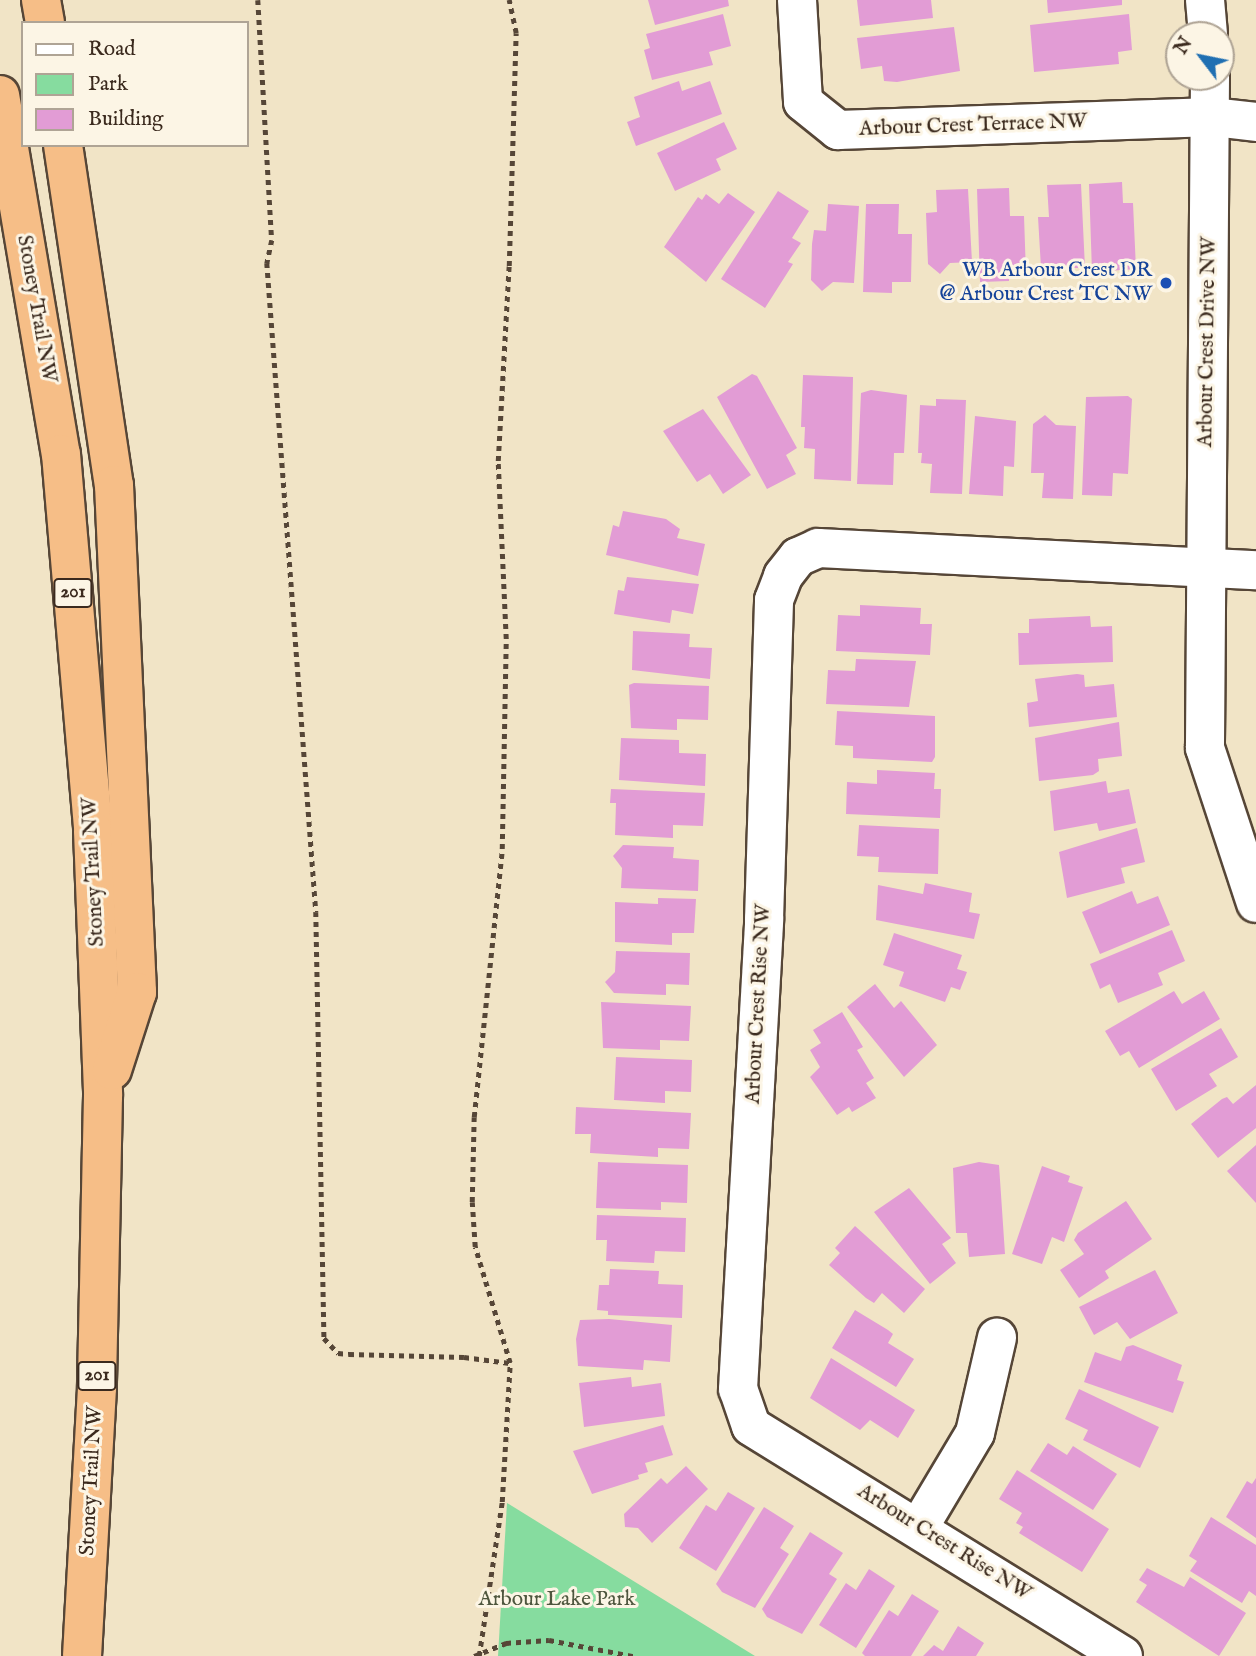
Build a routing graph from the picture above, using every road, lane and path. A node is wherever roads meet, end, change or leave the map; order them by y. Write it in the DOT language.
graph roads {
  1 [pos="41,0"];
  2 [pos="258,0"];
  3 [pos="509,0"];
  4 [pos="797,0"];
  5 [pos="1205,0"];
  6 [pos="45,21"];
  7 [pos="1207,21"];
  8 [pos="1211,91"];
  9 [pos="0,95"];
  10 [pos="1213,117"];
  11 [pos="1256,121"];
  12 [pos="64,147"];
  13 [pos="1205,566"];
  14 [pos="1256,570"];
  15 [pos="1256,903"];
  16 [pos="103,1096"];
  17 [pos="997,1338"];
  18 [pos="510,1363"];
  19 [pos="919,1527"];
  20 [pos="477,1655"];
  21 [pos="82,1656"];
  22 [pos="633,1656"];
  23 [pos="1123,1656"];
  1 -- 6 [label="highway"];
  2 -- 18 [label="path"];
  3 -- 18 [label="path"];
  4 -- 10 [label="street, Arbour Crest Terrace NW"];
  5 -- 7 [label="street"];
  8 -- 10 [label="street, Arbour Crest Drive NW"];
  9 -- 16 [label="highway, Stoney Trail NW / 201"];
  10 -- 11 [label="street"];
  10 -- 13 [label="street, Arbour Crest Drive NW"];
  12 -- 16 [label="highway"];
  13 -- 14 [label="street"];
  13 -- 15 [label="street, Arbour Crest Drive NW"];
  13 -- 19 [label="street, Arbour Crest Rise NW"];
  16 -- 21 [label="highway, Stoney Trail NW / 201"];
  17 -- 19 [label="street"];
  18 -- 20 [label="path"];
  19 -- 23 [label="street, Arbour Crest Rise NW"];
  20 -- 22 [label="path"];
}
